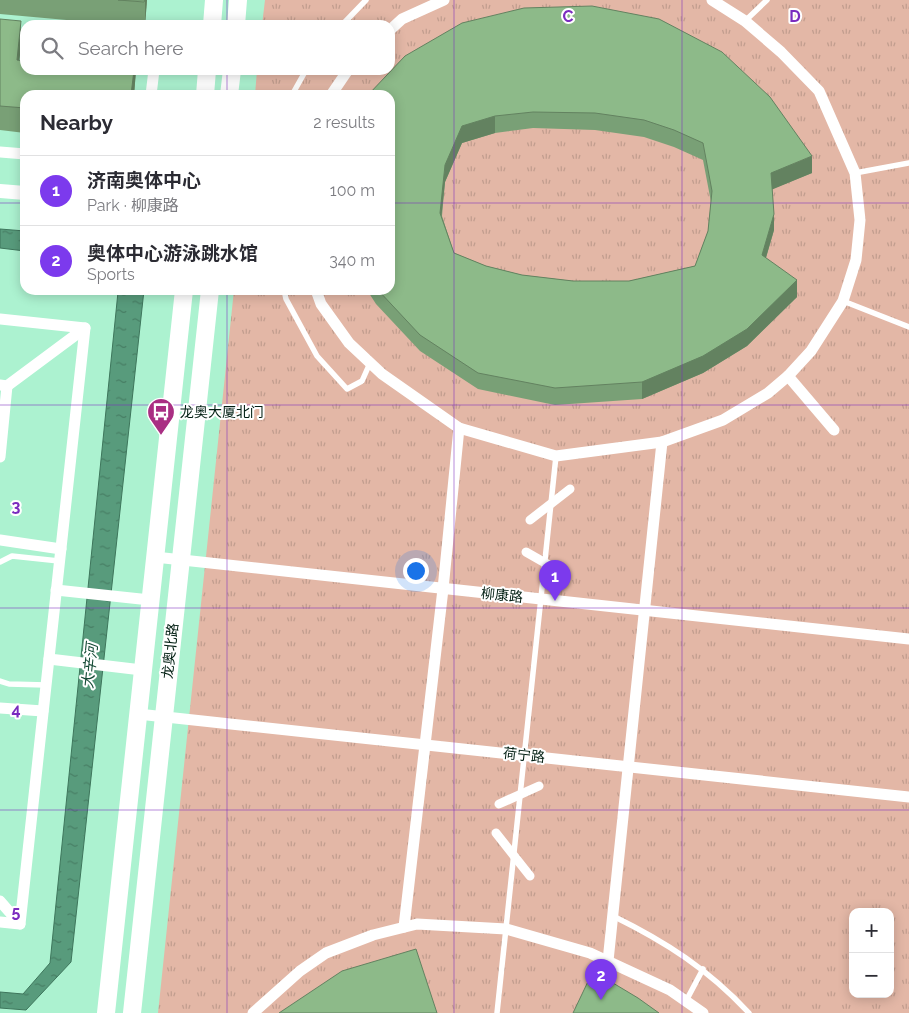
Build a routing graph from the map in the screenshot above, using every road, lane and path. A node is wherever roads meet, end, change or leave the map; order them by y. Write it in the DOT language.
graph roads {
  1 [pos="214,0"];
  2 [pos="238,0"];
  3 [pos="366,0"];
  4 [pos="444,0"];
  5 [pos="712,0"];
  6 [pos="767,0"];
  7 [pos="212,20"];
  8 [pos="236,20"];
  9 [pos="347,20"];
  10 [pos="744,21"];
  11 [pos="395,25"];
  12 [pos="153,75"];
  13 [pos="207,75"];
  14 [pos="232,75"];
  15 [pos="303,75"];
  16 [pos="345,75"];
  17 [pos="152,90"];
  18 [pos="205,90"];
  19 [pos="230,90"];
  20 [pos="295,90"];
  21 [pos="334,90"];
  22 [pos="0,152"];
  23 [pos="20,154"];
  24 [pos="909,163"];
  25 [pos="856,173"];
  26 [pos="0,191"];
  27 [pos="20,193"];
  28 [pos="183,295"];
  29 [pos="209,295"];
  30 [pos="285,295"];
  31 [pos="318,295"];
  32 [pos="844,301"];
  33 [pos="0,319"];
  34 [pos="909,327"];
  35 [pos="85,328"];
  36 [pos="370,363"];
  37 [pos="788,376"];
  38 [pos="4,386"];
  39 [pos="459,428"];
  40 [pos="834,430"];
  41 [pos="662,442"];
  42 [pos="556,456"];
  43 [pos="0,457"];
  44 [pos="570,489"];
  45 [pos="531,519"];
  46 [pos="0,540"];
  47 [pos="527,552"];
  48 [pos="60,555"];
  49 [pos="155,557"];
  50 [pos="180,560"];
  51 [pos="0,562"];
  52 [pos="561,572"];
  53 [pos="443,589"];
  54 [pos="56,590"];
  55 [pos="541,599"];
  56 [pos="150,600"];
  57 [pos="644,610"];
  58 [pos="909,639"];
  59 [pos="49,659"];
  60 [pos="142,670"];
  61 [pos="0,680"];
  62 [pos="46,685"];
  63 [pos="0,708"];
  64 [pos="43,711"];
  65 [pos="138,714"];
  66 [pos="163,718"];
  67 [pos="424,745"];
  68 [pos="524,755"];
  69 [pos="628,767"];
  70 [pos="539,786"];
  71 [pos="909,797"];
  72 [pos="501,803"];
  73 [pos="498,836"];
  74 [pos="530,876"];
  75 [pos="0,901"];
  76 [pos="613,916"];
  77 [pos="0,922"];
  78 [pos="20,924"];
  79 [pos="404,927"];
  80 [pos="506,929"];
  81 [pos="608,960"];
  82 [pos="703,969"];
  83 [pos="686,1001"];
  84 [pos="106,1013"];
  85 [pos="132,1013"];
  86 [pos="253,1013"];
  87 [pos="497,1013"];
  88 [pos="703,1013"];
  89 [pos="749,1013"];
  1 -- 7 [label="main road"];
  2 -- 8 [label="main road"];
  3 -- 9 [label="lane"];
  4 -- 11 [label="street"];
  5 -- 10 [label="street"];
  6 -- 10 [label="lane"];
  10 -- 25 [label="street"];
  12 -- 17 [label="street"];
  13 -- 18 [label="main road"];
  14 -- 19 [label="main road"];
  15 -- 20 [label="lane"];
  16 -- 21 [label="street"];
  22 -- 23 [label="street"];
  24 -- 25 [label="lane"];
  25 -- 32 [label="street"];
  26 -- 27 [label="street"];
  28 -- 49 [label="main road, 龙奥北路"];
  29 -- 50 [label="main road, 龙奥北路"];
  30 -- 36 [label="lane"];
  31 -- 36 [label="street"];
  32 -- 34 [label="lane"];
  32 -- 37 [label="street"];
  33 -- 35 [label="street"];
  35 -- 38 [label="street"];
  35 -- 48 [label="street"];
  36 -- 39 [label="street"];
  37 -- 40 [label="street"];
  37 -- 41 [label="street"];
  38 -- 43 [label="street"];
  39 -- 42 [label="street"];
  39 -- 53 [label="street"];
  41 -- 42 [label="street"];
  41 -- 57 [label="street"];
  42 -- 55 [label="lane"];
  44 -- 45 [label="street"];
  46 -- 48 [label="street"];
  47 -- 52 [label="street"];
  48 -- 51 [label="lane"];
  48 -- 54 [label="street"];
  49 -- 50 [label="street, 柳康路"];
  49 -- 56 [label="main road, 龙奥北路"];
  50 -- 53 [label="street, 柳康路"];
  50 -- 66 [label="main road, 龙奥北路"];
  53 -- 55 [label="street, 柳康路"];
  53 -- 67 [label="street"];
  54 -- 56 [label="street"];
  54 -- 59 [label="street"];
  55 -- 57 [label="street, 柳康路"];
  55 -- 68 [label="lane"];
  56 -- 60 [label="main road, 龙奥北路"];
  57 -- 58 [label="street, 柳康路"];
  57 -- 69 [label="street"];
  59 -- 60 [label="street"];
  59 -- 62 [label="street"];
  60 -- 65 [label="main road, 龙奥北路"];
  61 -- 62 [label="lane"];
  62 -- 64 [label="street"];
  63 -- 64 [label="street"];
  64 -- 78 [label="street"];
  65 -- 66 [label="street, 荷宁路"];
  65 -- 84 [label="main road, 龙奥北路"];
  66 -- 67 [label="street, 荷宁路"];
  66 -- 85 [label="main road, 龙奥北路"];
  67 -- 68 [label="street, 荷宁路"];
  67 -- 79 [label="street"];
  68 -- 69 [label="street, 荷宁路"];
  68 -- 80 [label="lane"];
  69 -- 71 [label="street, 荷宁路"];
  69 -- 76 [label="street"];
  70 -- 72 [label="street"];
  73 -- 74 [label="street"];
  75 -- 78 [label="street"];
  76 -- 81 [label="street"];
  76 -- 82 [label="lane"];
  77 -- 78 [label="street"];
  79 -- 80 [label="street"];
  79 -- 86 [label="street"];
  80 -- 81 [label="street"];
  80 -- 87 [label="lane"];
  81 -- 83 [label="street"];
  82 -- 83 [label="lane"];
  82 -- 89 [label="lane"];
  83 -- 88 [label="street"];
}
